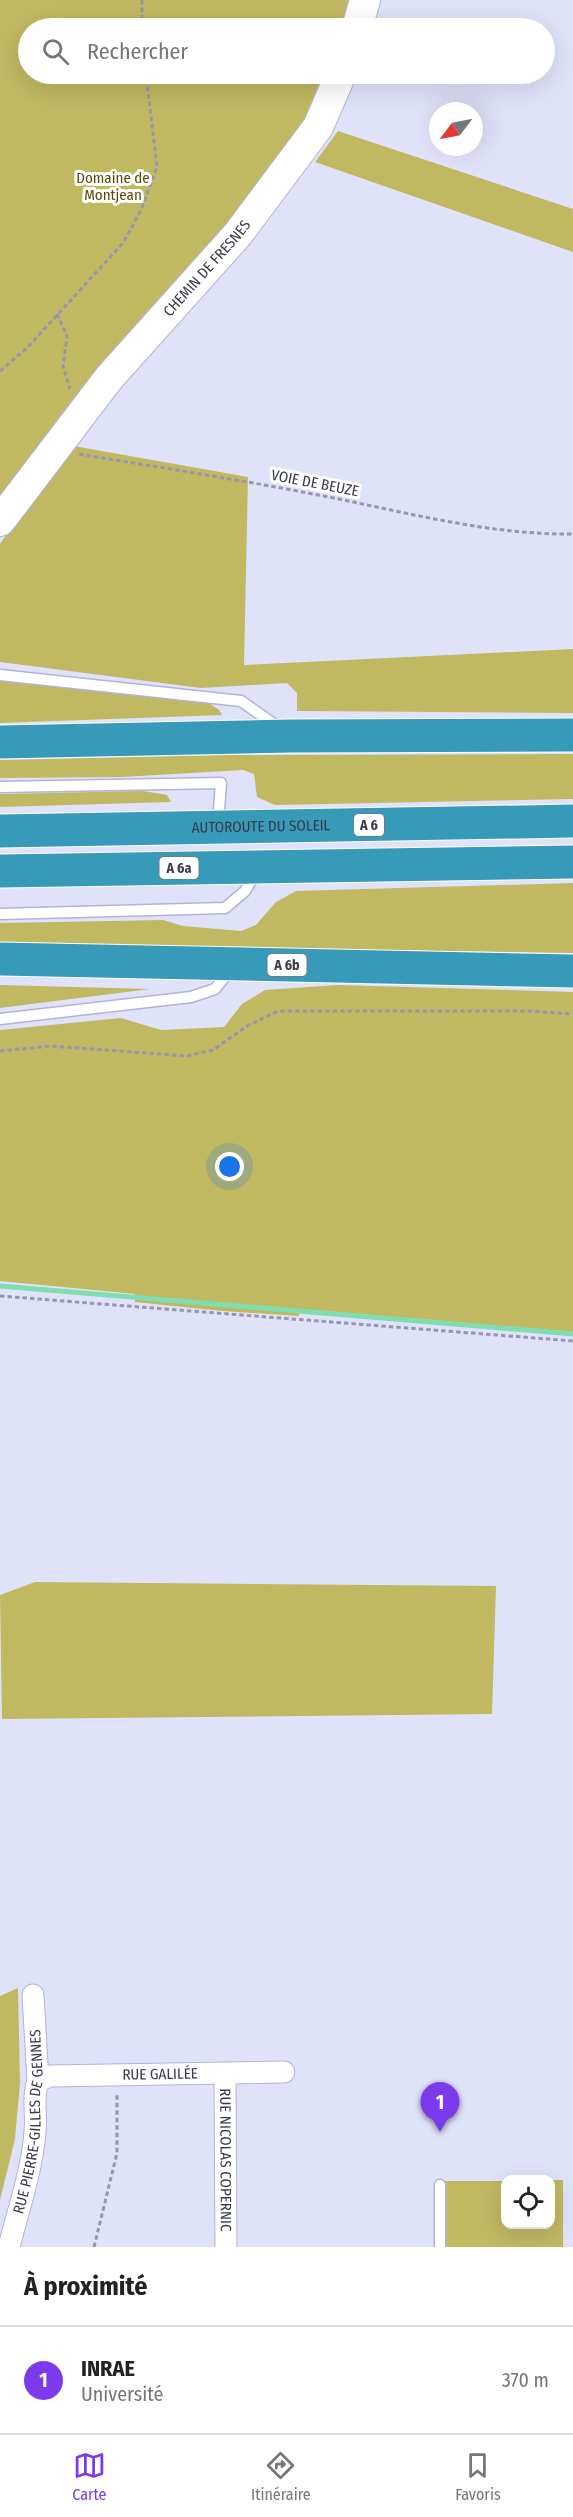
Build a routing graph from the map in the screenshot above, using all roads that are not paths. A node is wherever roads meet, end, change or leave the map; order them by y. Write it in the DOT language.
graph roads {
  1 [pos="365,0"];
  2 [pos="360,18"];
  3 [pos="337,84"];
  4 [pos="0,521"];
  5 [pos="0,675"];
  6 [pos="573,735"];
  7 [pos="291,736"];
  8 [pos="0,742"];
  9 [pos="0,787"];
  10 [pos="573,821"];
  11 [pos="218,827"];
  12 [pos="0,831"];
  13 [pos="573,862"];
  14 [pos="259,866"];
  15 [pos="0,871"];
  16 [pos="0,914"];
  17 [pos="0,959"];
  18 [pos="235,964"];
  19 [pos="573,971"];
  20 [pos="0,1019"];
  21 [pos="33,1995"];
  22 [pos="225,2073"];
  23 [pos="284,2073"];
  24 [pos="38,2081"];
  25 [pos="440,2185"];
  26 [pos="9,2247"];
  27 [pos="226,2247"];
  28 [pos="440,2247"];
  1 -- 2 [label="street"];
  3 -- 4 [label="street, CHEMIN DE FRESNES"];
  5 -- 7 [label="lane"];
  6 -- 7 [label="highway"];
  7 -- 8 [label="highway"];
  9 -- 11 [label="lane"];
  10 -- 11 [label="highway, AUTOROUTE DU SOLEIL / A 6"];
  11 -- 12 [label="highway, AUTOROUTE DU SOLEIL / A 6"];
  13 -- 14 [label="highway, A 6a"];
  14 -- 15 [label="highway, A 6a"];
  14 -- 16 [label="lane"];
  17 -- 18 [label="highway, A 6b"];
  18 -- 19 [label="highway, A 6b"];
  18 -- 20 [label="lane"];
  21 -- 24 [label="street, RUE PIERRE-GILLES DE GENNES"];
  22 -- 23 [label="street, RUE GALILÉE"];
  22 -- 24 [label="street, RUE GALILÉE"];
  22 -- 27 [label="street, RUE NICOLAS COPERNIC"];
  24 -- 26 [label="street, RUE PIERRE-GILLES DE GENNES"];
  25 -- 28 [label="lane"];
}
